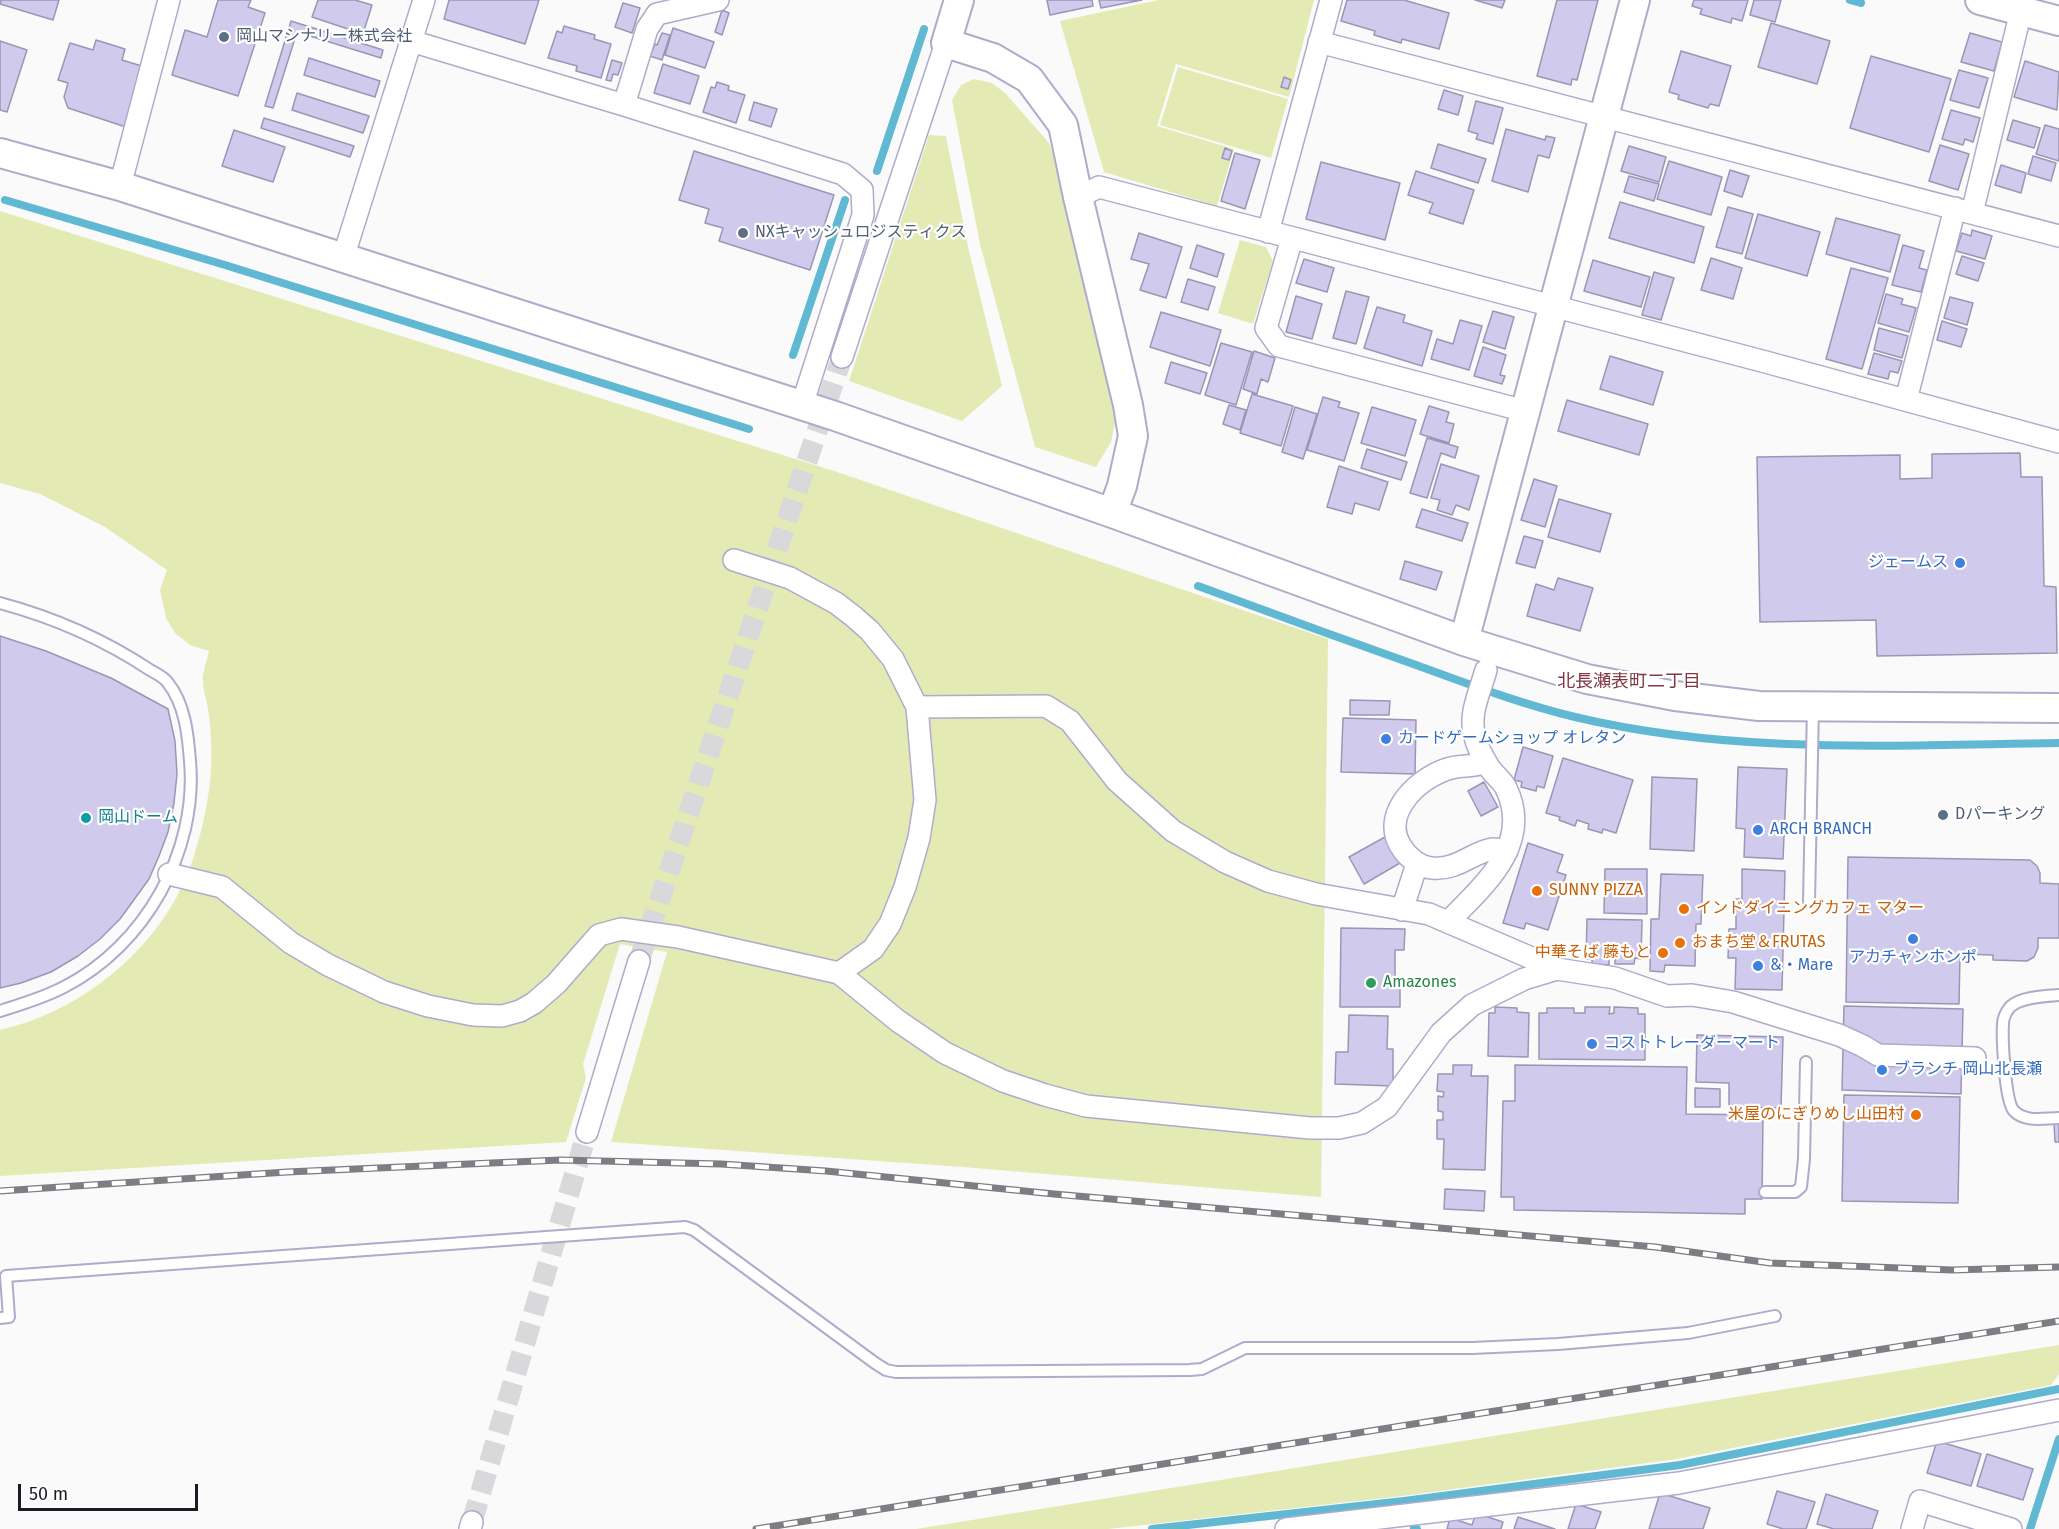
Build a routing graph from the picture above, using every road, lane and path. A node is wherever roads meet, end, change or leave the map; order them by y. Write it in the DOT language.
graph roads {
  1 [pos="170,0"];
  2 [pos="424,0"];
  3 [pos="718,0"];
  4 [pos="959,0"];
  5 [pos="1331,0"];
  6 [pos="1635,0"];
  7 [pos="1980,0"];
  8 [pos="2021,11"];
  9 [pos="2059,21"];
  10 [pos="411,41"];
  11 [pos="1319,42"];
  12 [pos="946,43"];
  13 [pos="624,105"];
  14 [pos="1605,116"];
  15 [pos="0,153"];
  16 [pos="120,186"];
  17 [pos="1078,197"];
  18 [pos="1964,210"];
  19 [pos="1268,232"];
  20 [pos="2059,236"];
  21 [pos="1292,238"];
  22 [pos="343,258"];
  23 [pos="1552,307"];
  24 [pos="842,357"];
  25 [pos="1906,400"];
  26 [pos="801,405"];
  27 [pos="1525,411"];
  28 [pos="2059,441"];
  29 [pos="1112,513"];
  30 [pos="734,560"];
  31 [pos="0,603"];
  32 [pos="1464,641"];
  33 [pos="1482,682"];
  34 [pos="917,707"];
  35 [pos="1813,707"];
  36 [pos="2059,708"];
  37 [pos="1486,762"];
  38 [pos="1507,851"];
  39 [pos="1417,864"];
  40 [pos="170,874"];
  41 [pos="1809,902"];
  42 [pos="1402,910"];
  43 [pos="1449,921"];
  44 [pos="639,961"];
  45 [pos="1557,969"];
  46 [pos="839,973"];
  47 [pos="2059,995"];
  48 [pos="0,1011"];
  49 [pos="1974,1058"];
  50 [pos="1806,1062"];
  51 [pos="2059,1118"];
  52 [pos="587,1132"];
  53 [pos="1766,1192"];
  54 [pos="1775,1316"];
  55 [pos="0,1318"];
  56 [pos="2059,1410"];
  57 [pos="1380,1524"];
  58 [pos="1286,1529"];
  59 [pos="1912,1529"];
  60 [pos="2012,1529"];
  1 -- 16 [label="street"];
  2 -- 10 [label="street"];
  3 -- 13 [label="street"];
  4 -- 12 [label="street"];
  5 -- 11 [label="street"];
  6 -- 14 [label="street"];
  7 -- 8 [label="street"];
  8 -- 9 [label="street"];
  8 -- 18 [label="street"];
  10 -- 13 [label="street"];
  10 -- 22 [label="street"];
  11 -- 14 [label="street"];
  11 -- 19 [label="street"];
  12 -- 17 [label="street"];
  12 -- 24 [label="street"];
  13 -- 26 [label="street"];
  14 -- 18 [label="street"];
  14 -- 23 [label="street"];
  15 -- 16 [label="street"];
  16 -- 22 [label="street"];
  17 -- 19 [label="street"];
  17 -- 29 [label="street"];
  18 -- 20 [label="street"];
  18 -- 25 [label="street"];
  19 -- 21 [label="street"];
  21 -- 23 [label="street"];
  21 -- 27 [label="street"];
  22 -- 26 [label="street"];
  23 -- 25 [label="street"];
  23 -- 27 [label="street"];
  25 -- 28 [label="street"];
  26 -- 29 [label="street"];
  27 -- 32 [label="street"];
  29 -- 32 [label="street"];
  30 -- 34 [label="street"];
  31 -- 40 [label="lane"];
  32 -- 35 [label="street"];
  33 -- 37 [label="street"];
  34 -- 42 [label="street"];
  34 -- 46 [label="street"];
  35 -- 36 [label="street"];
  35 -- 41 [label="lane"];
  37 -- 38 [label="street"];
  37 -- 39 [label="street"];
  38 -- 39 [label="street"];
  38 -- 43 [label="street"];
  39 -- 42 [label="street"];
  40 -- 46 [label="street"];
  40 -- 48 [label="lane"];
  42 -- 43 [label="street"];
  43 -- 45 [label="street"];
  44 -- 52 [label="street"];
  45 -- 46 [label="street"];
  45 -- 49 [label="street"];
  47 -- 51 [label="lane"];
  50 -- 53 [label="lane"];
  54 -- 55 [label="lane"];
  56 -- 57 [label="street"];
  57 -- 58 [label="street"];
  59 -- 60 [label="street"];
}
